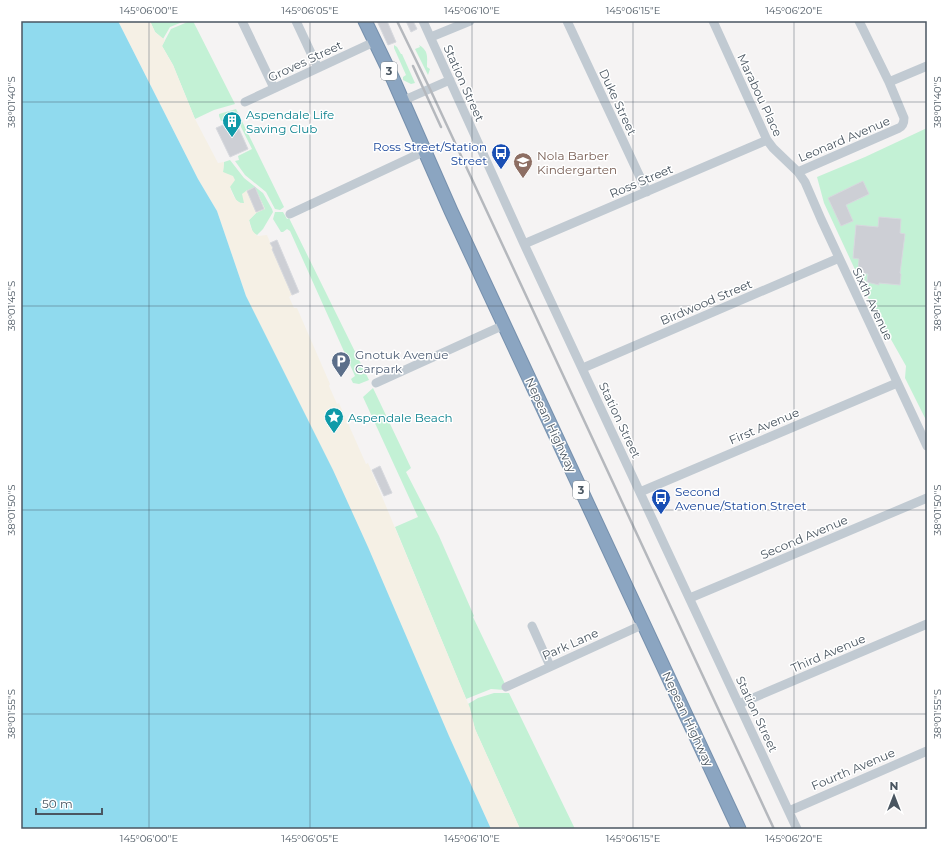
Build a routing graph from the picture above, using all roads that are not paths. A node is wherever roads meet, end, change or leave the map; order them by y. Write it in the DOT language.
graph roads {
  1 [pos="242,21"];
  2 [pos="296,21"];
  3 [pos="365,21"];
  4 [pos="423,21"];
  5 [pos="470,21"];
  6 [pos="567,21"];
  7 [pos="713,21"];
  8 [pos="859,21"];
  9 [pos="431,37"];
  10 [pos="374,42"];
  11 [pos="927,66"];
  12 [pos="318,68"];
  13 [pos="450,80"];
  14 [pos="889,82"];
  15 [pos="274,88"];
  16 [pos="402,101"];
  17 [pos="245,102"];
  18 [pos="767,140"];
  19 [pos="425,151"];
  20 [pos="798,172"];
  21 [pos="647,192"];
  22 [pos="290,214"];
  23 [pos="524,244"];
  24 [pos="839,258"];
  25 [pos="504,325"];
  26 [pos="582,368"];
  27 [pos="376,383"];
  28 [pos="897,383"];
  29 [pos="927,446"];
  30 [pos="640,492"];
  31 [pos="927,498"];
  32 [pos="690,598"];
  33 [pos="644,624"];
  34 [pos="927,624"];
  35 [pos="532,626"];
  36 [pos="550,666"];
  37 [pos="506,687"];
  38 [pos="739,704"];
  39 [pos="927,751"];
  40 [pos="789,811"];
  41 [pos="739,829"];
  42 [pos="797,829"];
  1 -- 15 [label="street"];
  2 -- 12 [label="street"];
  3 -- 10 [label="highway, Nepean Highway / 3"];
  4 -- 9 [label="street, Station Street"];
  5 -- 9 [label="street"];
  6 -- 21 [label="street, Duke Street"];
  7 -- 18 [label="street, Marabou Place"];
  8 -- 14 [label="street"];
  9 -- 13 [label="street, Station Street"];
  10 -- 12 [label="street, Groves Street"];
  10 -- 16 [label="highway, Nepean Highway / 3"];
  11 -- 14 [label="street"];
  12 -- 15 [label="street, Groves Street"];
  13 -- 16 [label="street"];
  13 -- 23 [label="street, Station Street"];
  14 -- 20 [label="street, Leonard Avenue"];
  15 -- 17 [label="street, Groves Street"];
  16 -- 19 [label="highway, Nepean Highway / 3"];
  18 -- 20 [label="street, Marabou Place"];
  18 -- 21 [label="street, Ross Street"];
  19 -- 22 [label="street"];
  19 -- 25 [label="highway, Nepean Highway / 3"];
  20 -- 24 [label="street, Sixth Avenue"];
  21 -- 23 [label="street, Ross Street"];
  23 -- 26 [label="street, Station Street"];
  24 -- 26 [label="street, Birdwood Street"];
  24 -- 28 [label="street, Sixth Avenue"];
  25 -- 27 [label="street"];
  25 -- 33 [label="highway, Nepean Highway / 3"];
  26 -- 30 [label="street, Station Street"];
  28 -- 29 [label="street, Sixth Avenue"];
  28 -- 30 [label="street, First Avenue"];
  30 -- 32 [label="street, Station Street"];
  31 -- 32 [label="street, Second Avenue"];
  32 -- 38 [label="street, Station Street"];
  33 -- 36 [label="street, Park Lane"];
  33 -- 41 [label="highway, Nepean Highway / 3"];
  34 -- 38 [label="street, Third Avenue"];
  35 -- 36 [label="street"];
  36 -- 37 [label="street, Park Lane"];
  38 -- 40 [label="street, Station Street"];
  39 -- 40 [label="street, Fourth Avenue"];
  40 -- 42 [label="street, Station Street"];
}
